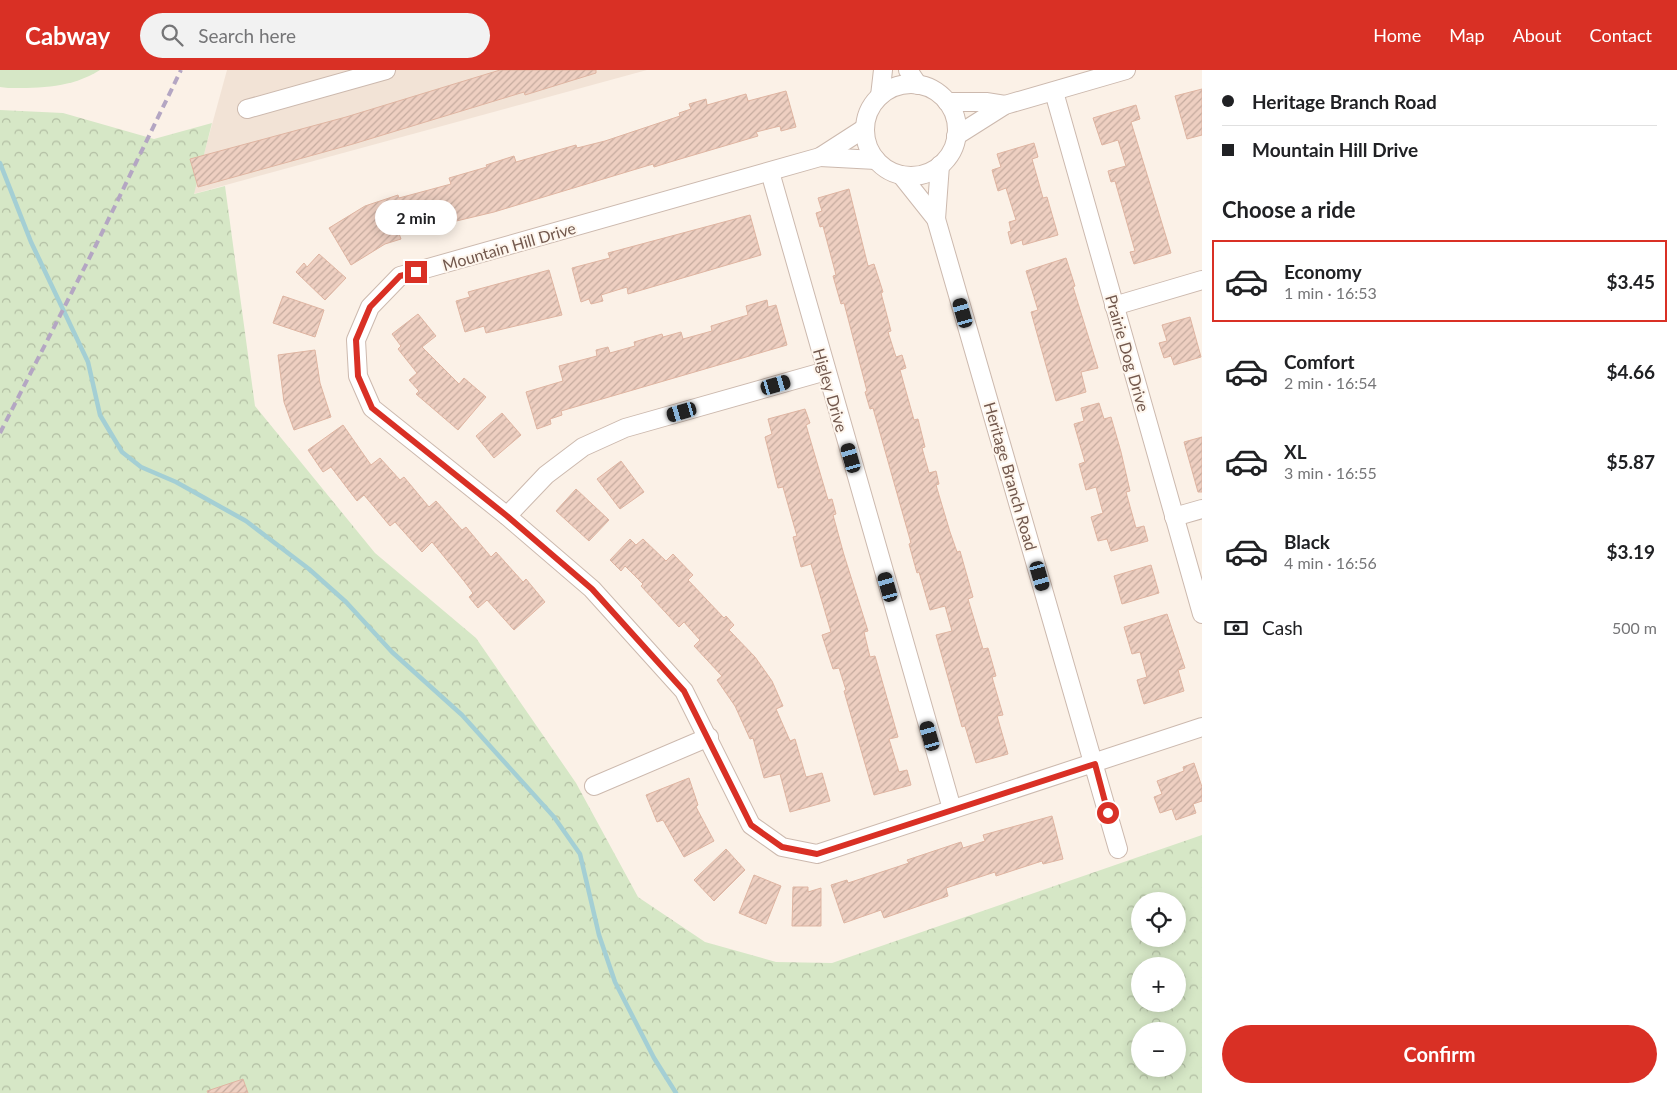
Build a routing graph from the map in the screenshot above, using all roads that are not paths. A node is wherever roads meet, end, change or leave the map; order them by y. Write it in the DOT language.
graph roads {
  1 [pos="386,70"];
  2 [pos="884,70"];
  3 [pos="908,70"];
  4 [pos="1126,70"];
  5 [pos="918,85"];
  6 [pos="1054,92"];
  7 [pos="880,96"];
  8 [pos="947,102"];
  9 [pos="1006,105"];
  10 [pos="247,109"];
  11 [pos="865,128"];
  12 [pos="956,136"];
  13 [pos="820,156"];
  14 [pos="876,160"];
  15 [pos="940,165"];
  16 [pos="770,172"];
  17 [pos="902,175"];
  18 [pos="936,219"];
  19 [pos="1202,280"];
  20 [pos="1114,306"];
  21 [pos="826,371"];
  22 [pos="1202,508"];
  23 [pos="507,516"];
  24 [pos="1174,517"];
  25 [pos="1202,614"];
  26 [pos="1202,727"];
  27 [pos="709,737"];
  28 [pos="1095,764"];
  29 [pos="594,786"];
  30 [pos="952,809"];
  31 [pos="1118,849"];
  1 -- 10 [label="street"];
  2 -- 7 [label="street"];
  3 -- 5 [label="street"];
  4 -- 6 [label="street"];
  5 -- 7 [label="street"];
  5 -- 8 [label="street"];
  6 -- 9 [label="street"];
  6 -- 20 [label="street, Prairie Dog Drive"];
  7 -- 11 [label="street"];
  8 -- 9 [label="street"];
  8 -- 12 [label="street"];
  9 -- 12 [label="street"];
  11 -- 13 [label="street, Mountain Hill Drive"];
  11 -- 14 [label="street"];
  12 -- 15 [label="street"];
  13 -- 14 [label="street, Mountain Hill Drive"];
  13 -- 16 [label="street, Mountain Hill Drive"];
  14 -- 17 [label="street"];
  15 -- 17 [label="street"];
  15 -- 18 [label="street, Heritage Branch Road"];
  16 -- 21 [label="street, Higley Drive"];
  16 -- 23 [label="street, Mountain Hill Drive"];
  17 -- 18 [label="street, Heritage Branch Road"];
  18 -- 28 [label="street, Heritage Branch Road"];
  19 -- 20 [label="street"];
  20 -- 24 [label="street, Prairie Dog Drive"];
  21 -- 23 [label="street"];
  21 -- 30 [label="street, Higley Drive"];
  22 -- 24 [label="street"];
  23 -- 27 [label="street, Mountain Hill Drive"];
  24 -- 25 [label="street, Prairie Dog Drive"];
  26 -- 28 [label="street, Mountain Hill Drive"];
  27 -- 29 [label="street"];
  27 -- 30 [label="street, Mountain Hill Drive"];
  28 -- 30 [label="street, Mountain Hill Drive"];
  28 -- 31 [label="street, Heritage Branch Road"];
}
